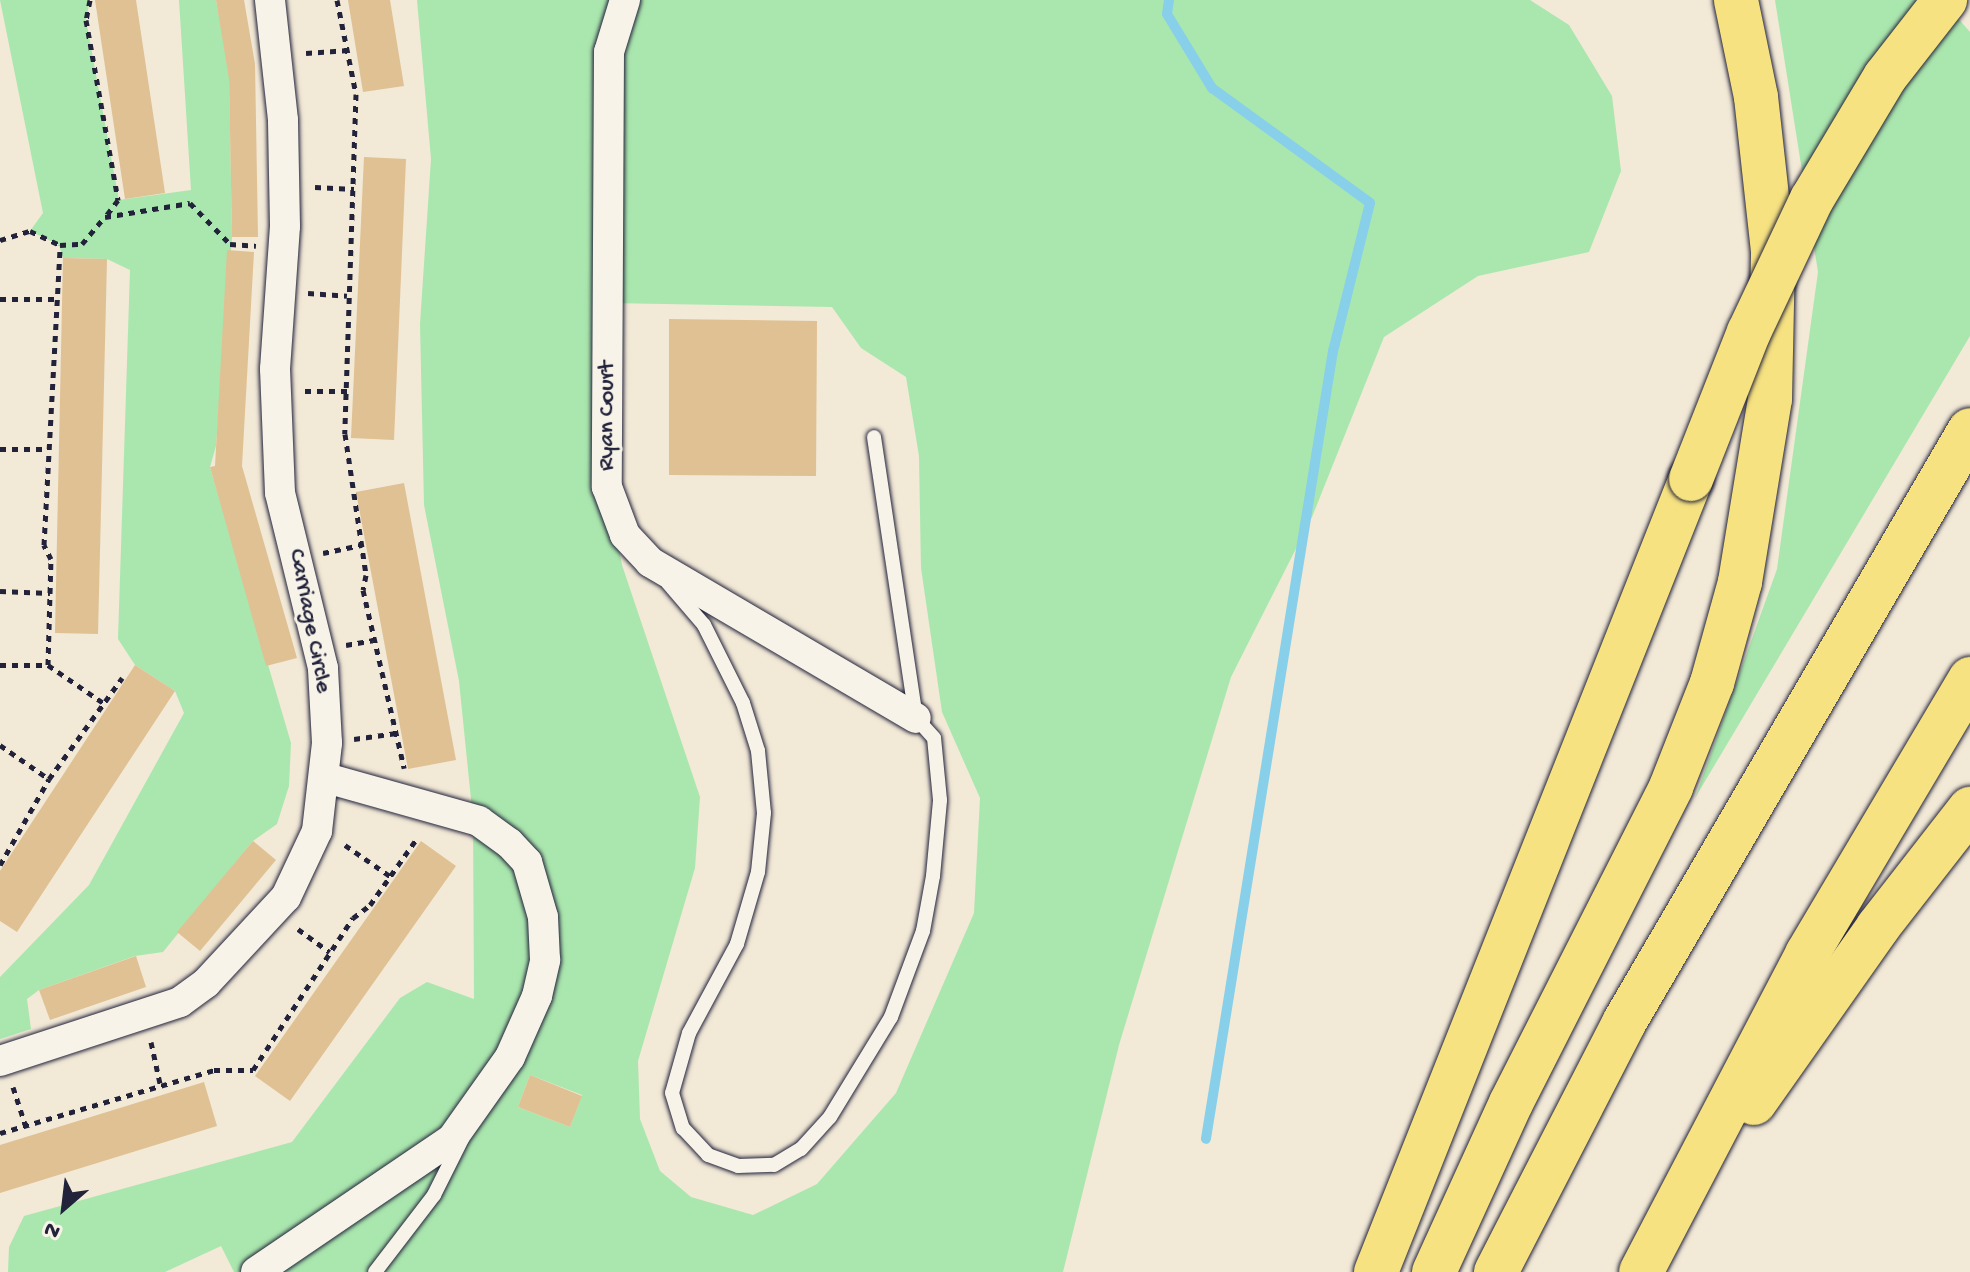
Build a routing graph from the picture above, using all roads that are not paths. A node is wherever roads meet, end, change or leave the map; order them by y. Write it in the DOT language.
graph roads {
  1 [pos="270,0"];
  2 [pos="625,0"];
  3 [pos="1736,0"];
  4 [pos="1945,0"];
  5 [pos="1970,430"];
  6 [pos="874,437"];
  7 [pos="650,562"];
  8 [pos="1970,679"];
  9 [pos="916,718"];
  10 [pos="326,778"];
  11 [pos="1970,809"];
  12 [pos="0,1061"];
  13 [pos="485,1095"];
  14 [pos="1646,1260"];
  15 [pos="256,1272"];
  16 [pos="375,1272"];
  17 [pos="1376,1272"];
  18 [pos="1434,1272"];
  19 [pos="1496,1272"];
  1 -- 10 [label="street, Carriage Circle"];
  2 -- 7 [label="street, Ryan Court"];
  3 -- 18 [label="highway"];
  4 -- 17 [label="highway, bridge"];
  5 -- 19 [label="highway"];
  6 -- 9 [label="lane"];
  7 -- 9 [label="street, Ryan Court"];
  7 -- 9 [label="lane"];
  8 -- 14 [label="highway"];
  10 -- 12 [label="street, Carriage Circle"];
  10 -- 13 [label="street"];
  11 -- 14 [label="highway"];
  13 -- 15 [label="street"];
  13 -- 16 [label="lane"];
}
